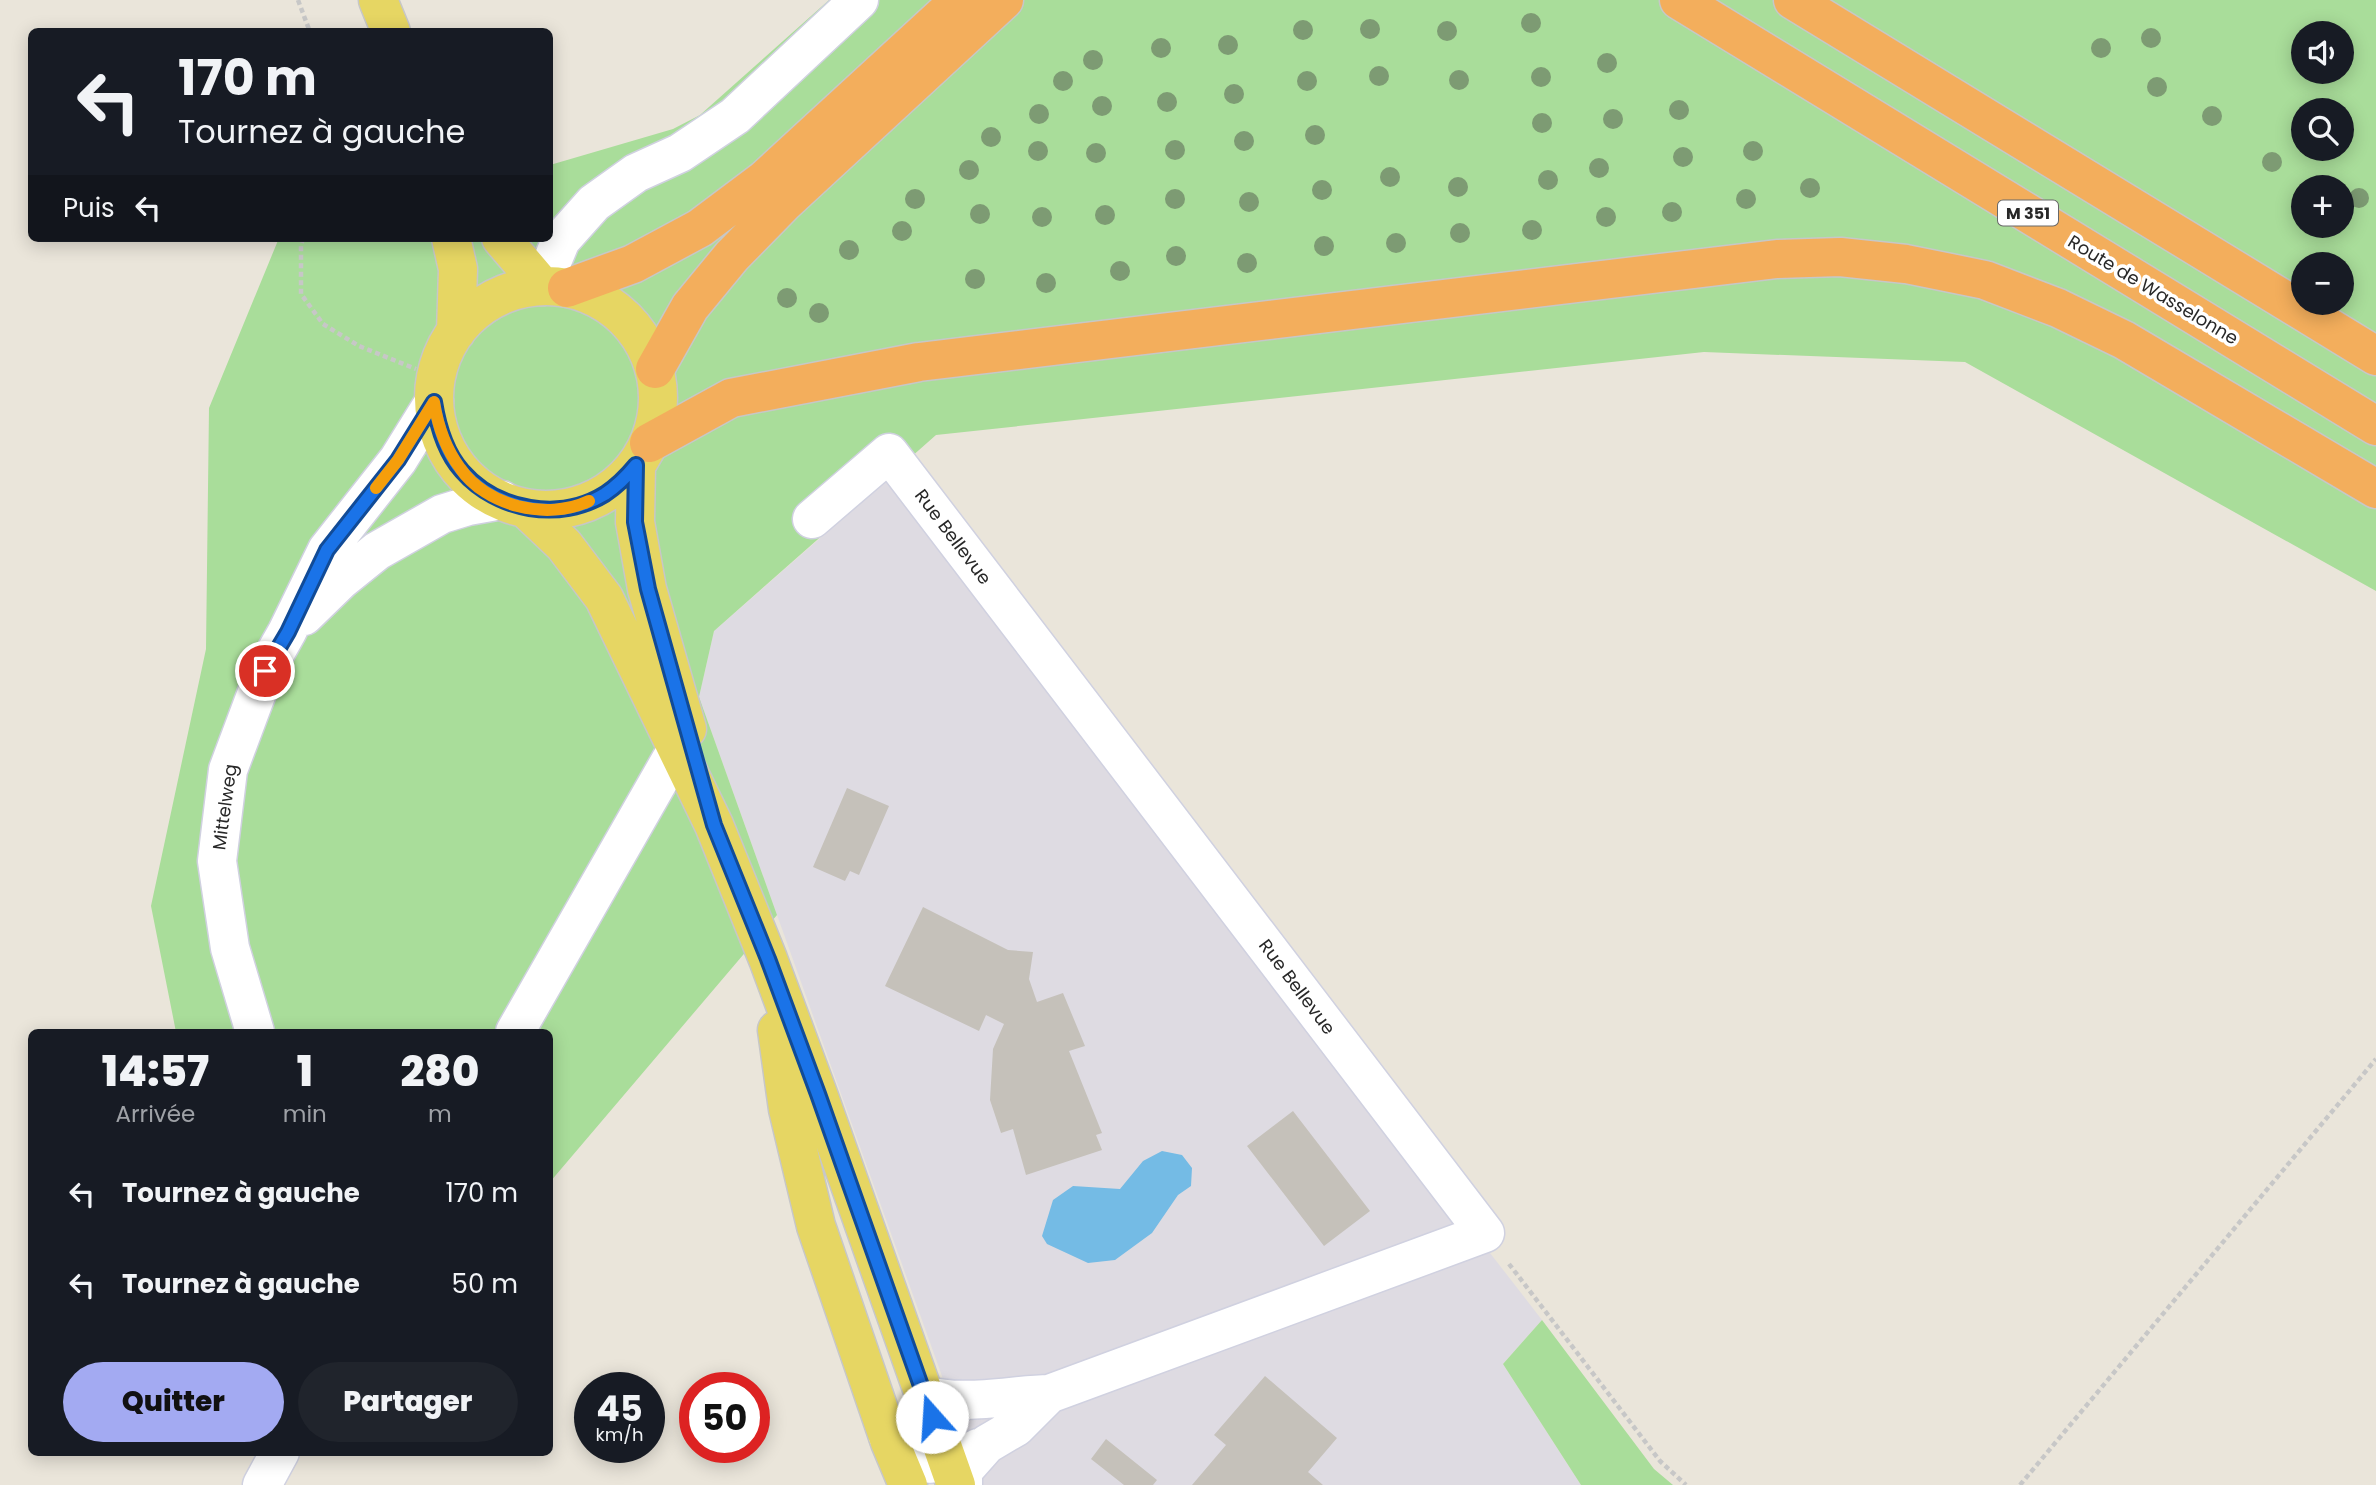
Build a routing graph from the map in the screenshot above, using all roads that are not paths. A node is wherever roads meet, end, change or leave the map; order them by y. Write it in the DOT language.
graph roads {
  1 [pos="378,0"];
  2 [pos="859,0"];
  3 [pos="960,0"];
  4 [pos="1004,0"];
  5 [pos="1679,0"];
  6 [pos="1793,0"];
  7 [pos="389,28"];
  8 [pos="452,242"];
  9 [pos="505,242"];
  10 [pos="554,287"];
  11 [pos="456,332"];
  12 [pos="2376,355"];
  13 [pos="655,369"];
  14 [pos="435,390"];
  15 [pos="2376,426"];
  16 [pos="643,454"];
  17 [pos="2376,489"];
  18 [pos="513,504"];
  19 [pos="812,519"];
  20 [pos="288,632"];
  21 [pos="677,748"];
  22 [pos="714,825"];
  23 [pos="768,959"];
  24 [pos="254,1029"];
  25 [pos="517,1029"];
  26 [pos="1049,1394"];
  27 [pos="924,1395"];
  28 [pos="888,1436"];
  29 [pos="278,1456"];
  30 [pos="955,1477"];
  31 [pos="262,1485"];
  32 [pos="908,1485"];
  1 -- 7 [label="main road"];
  2 -- 10 [label="street"];
  3 -- 10 [label="highway"];
  4 -- 13 [label="highway"];
  5 -- 15 [label="highway, Route de Wasselonne / M 351"];
  6 -- 12 [label="highway"];
  8 -- 11 [label="main road"];
  9 -- 10 [label="main road"];
  10 -- 11 [label="main road"];
  10 -- 13 [label="main road"];
  11 -- 14 [label="main road"];
  13 -- 16 [label="main road"];
  14 -- 18 [label="main road"];
  14 -- 20 [label="street"];
  16 -- 17 [label="highway"];
  16 -- 18 [label="main road"];
  16 -- 22 [label="main road"];
  18 -- 20 [label="street"];
  18 -- 21 [label="main road"];
  19 -- 26 [label="street, Rue Bellevue"];
  20 -- 24 [label="street, Mittelweg"];
  21 -- 22 [label="main road"];
  21 -- 25 [label="street"];
  22 -- 23 [label="main road"];
  23 -- 27 [label="main road"];
  23 -- 28 [label="main road"];
  26 -- 27 [label="street"];
  26 -- 30 [label="street"];
  27 -- 30 [label="main road"];
  28 -- 30 [label="street"];
  28 -- 32 [label="main road"];
  29 -- 31 [label="street"];
}
